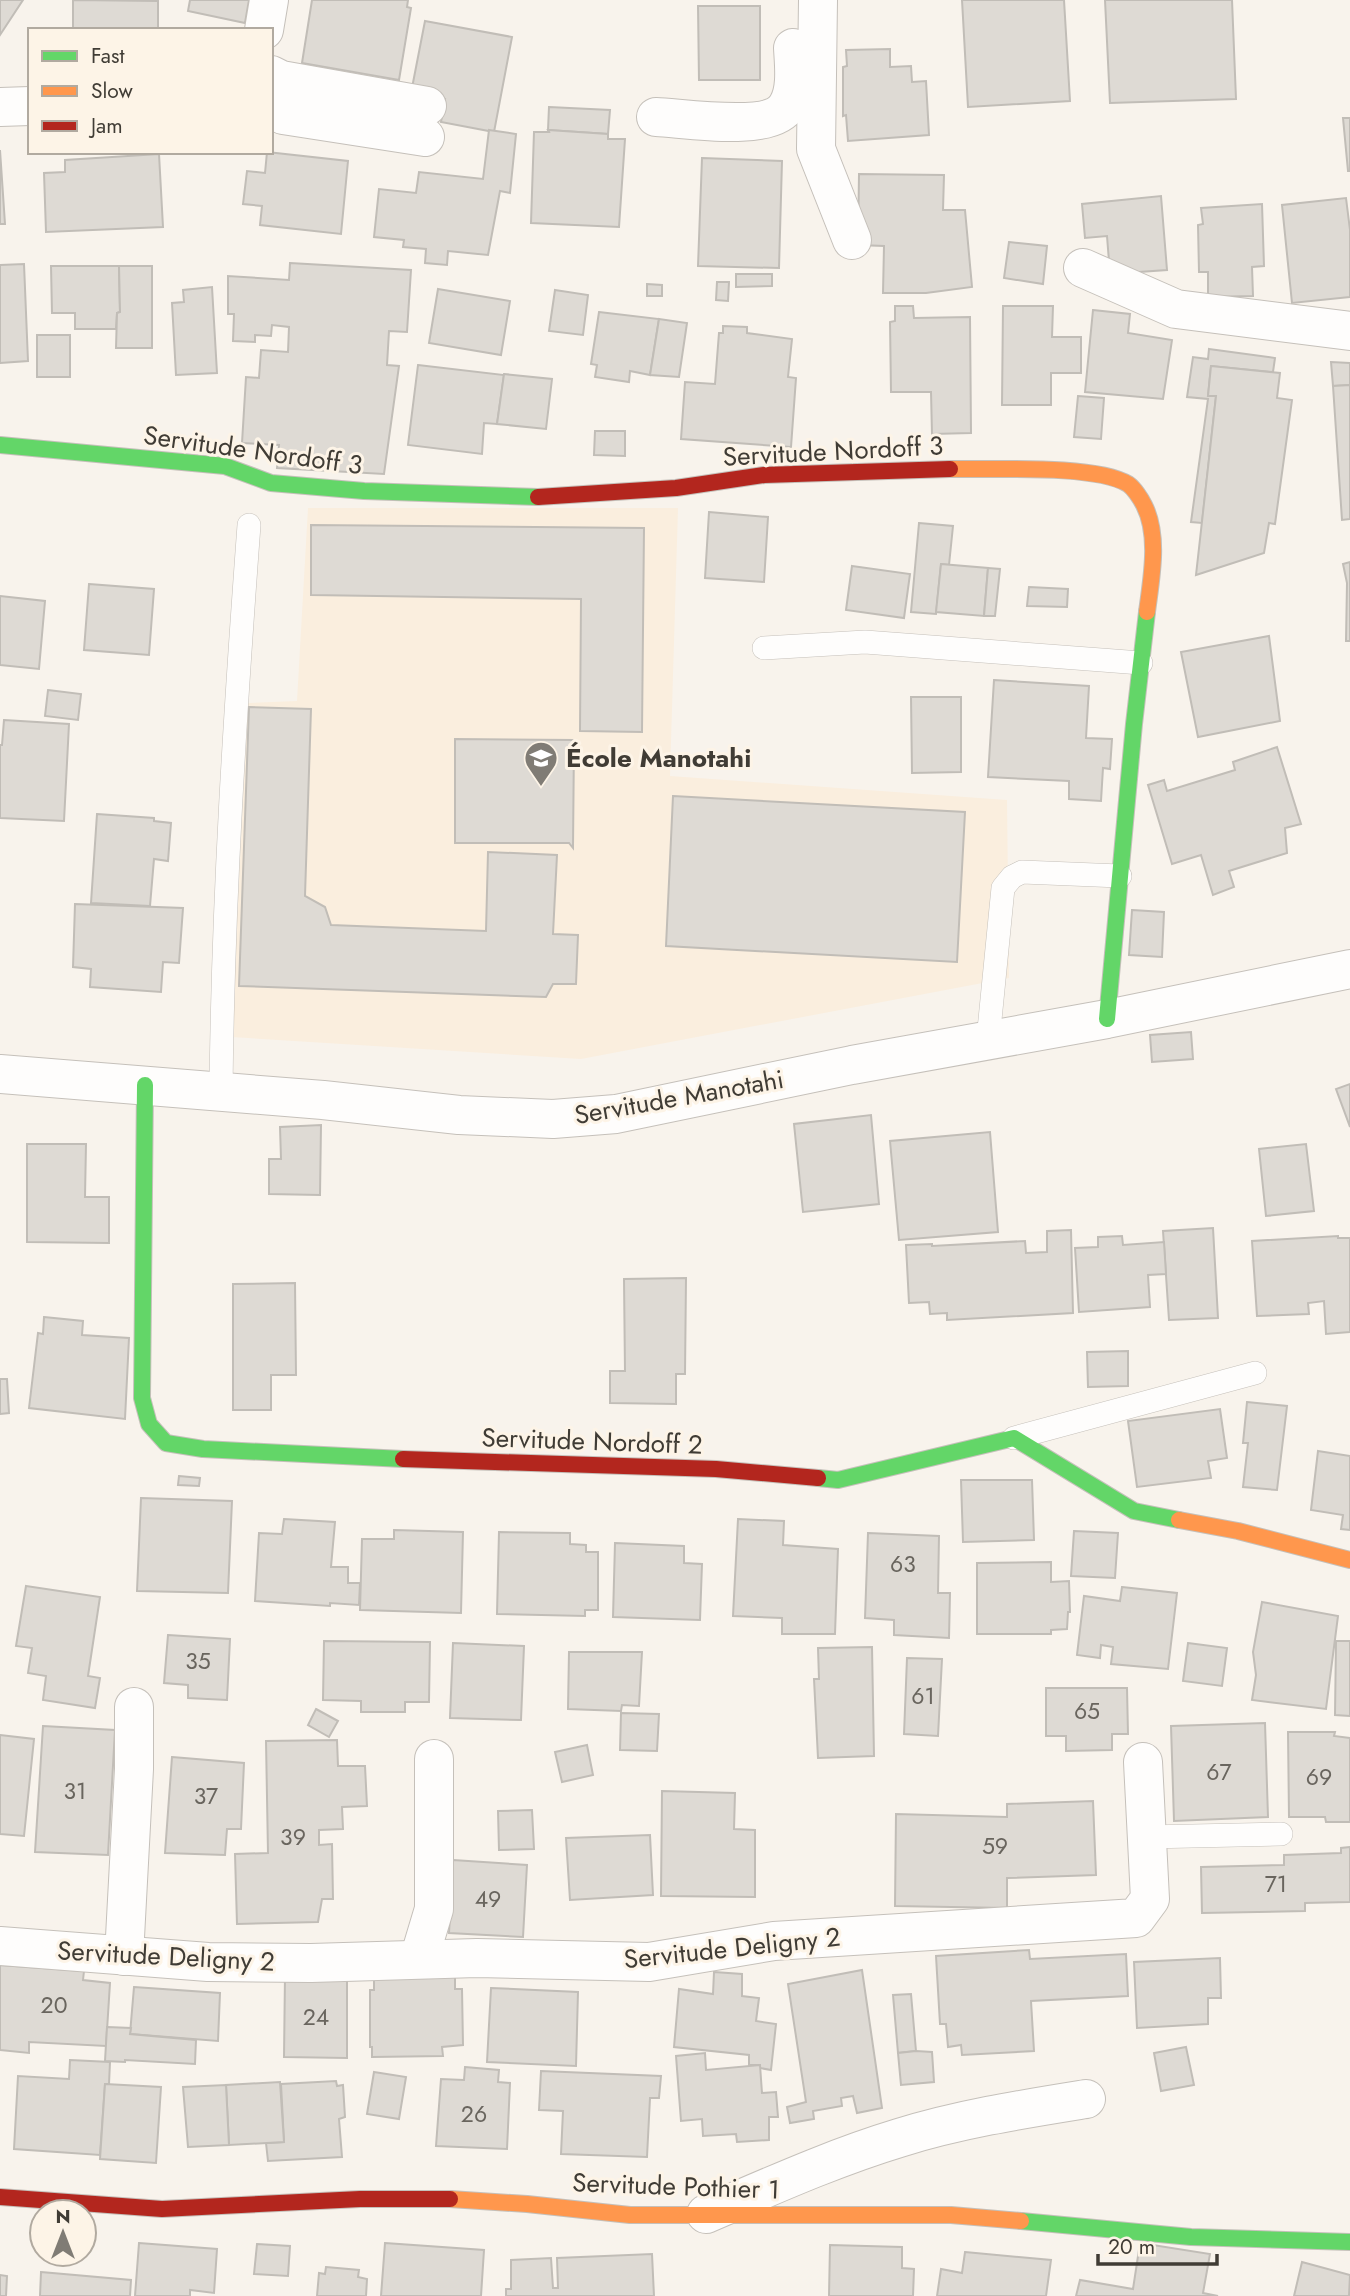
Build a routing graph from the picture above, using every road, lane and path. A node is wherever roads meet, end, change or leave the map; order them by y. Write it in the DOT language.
graph roads {
  1 [pos="269,0"];
  2 [pos="792,0"];
  3 [pos="818,0"];
  4 [pos="264,28"];
  5 [pos="273,76"];
  6 [pos="28,106"];
  7 [pos="0,107"];
  8 [pos="273,109"];
  9 [pos="656,117"];
  10 [pos="852,240"];
  11 [pos="1083,268"];
  12 [pos="1350,331"];
  13 [pos="0,445"];
  14 [pos="248,524"];
  15 [pos="764,648"];
  16 [pos="1141,663"];
  17 [pos="1120,876"];
  18 [pos="1350,969"];
  19 [pos="1107,1019"];
  20 [pos="988,1040"];
  21 [pos="0,1074"];
  22 [pos="145,1085"];
  23 [pos="221,1090"];
  24 [pos="1255,1373"];
  25 [pos="1014,1438"];
  26 [pos="1350,1560"];
  27 [pos="134,1707"];
  28 [pos="434,1759"];
  29 [pos="1143,1762"];
  30 [pos="1281,1834"];
  31 [pos="1147,1837"];
  32 [pos="0,1946"];
  33 [pos="124,1956"];
  34 [pos="419,1959"];
  35 [pos="1086,2099"];
  36 [pos="0,2197"];
  37 [pos="706,2214"];
  38 [pos="1350,2242"];
  1 -- 4 [label="street"];
  2 -- 9 [label="street"];
  3 -- 10 [label="street"];
  5 -- 8 [label="street"];
  6 -- 7 [label="street"];
  11 -- 12 [label="street"];
  13 -- 16 [label="street, Servitude Nordoff 3"];
  14 -- 23 [label="lane"];
  15 -- 16 [label="lane"];
  16 -- 17 [label="street, Servitude Nordoff 3"];
  17 -- 19 [label="street, Servitude Nordoff 3"];
  17 -- 20 [label="lane"];
  18 -- 19 [label="street, Servitude Manotahi"];
  19 -- 20 [label="street, Servitude Manotahi"];
  20 -- 23 [label="street, Servitude Manotahi"];
  21 -- 22 [label="street, Servitude Manotahi"];
  22 -- 23 [label="street, Servitude Manotahi"];
  22 -- 25 [label="street, Servitude Nordoff 2"];
  24 -- 25 [label="lane"];
  25 -- 26 [label="street"];
  27 -- 33 [label="street"];
  28 -- 34 [label="street"];
  29 -- 31 [label="street, Servitude Deligny 2"];
  30 -- 31 [label="lane"];
  31 -- 34 [label="street, Servitude Deligny 2"];
  32 -- 33 [label="street, Servitude Deligny 2"];
  33 -- 34 [label="street, Servitude Deligny 2"];
  35 -- 37 [label="street"];
  36 -- 37 [label="street, Servitude Pothier 1"];
  37 -- 38 [label="street, Servitude Pothier 1"];
}
